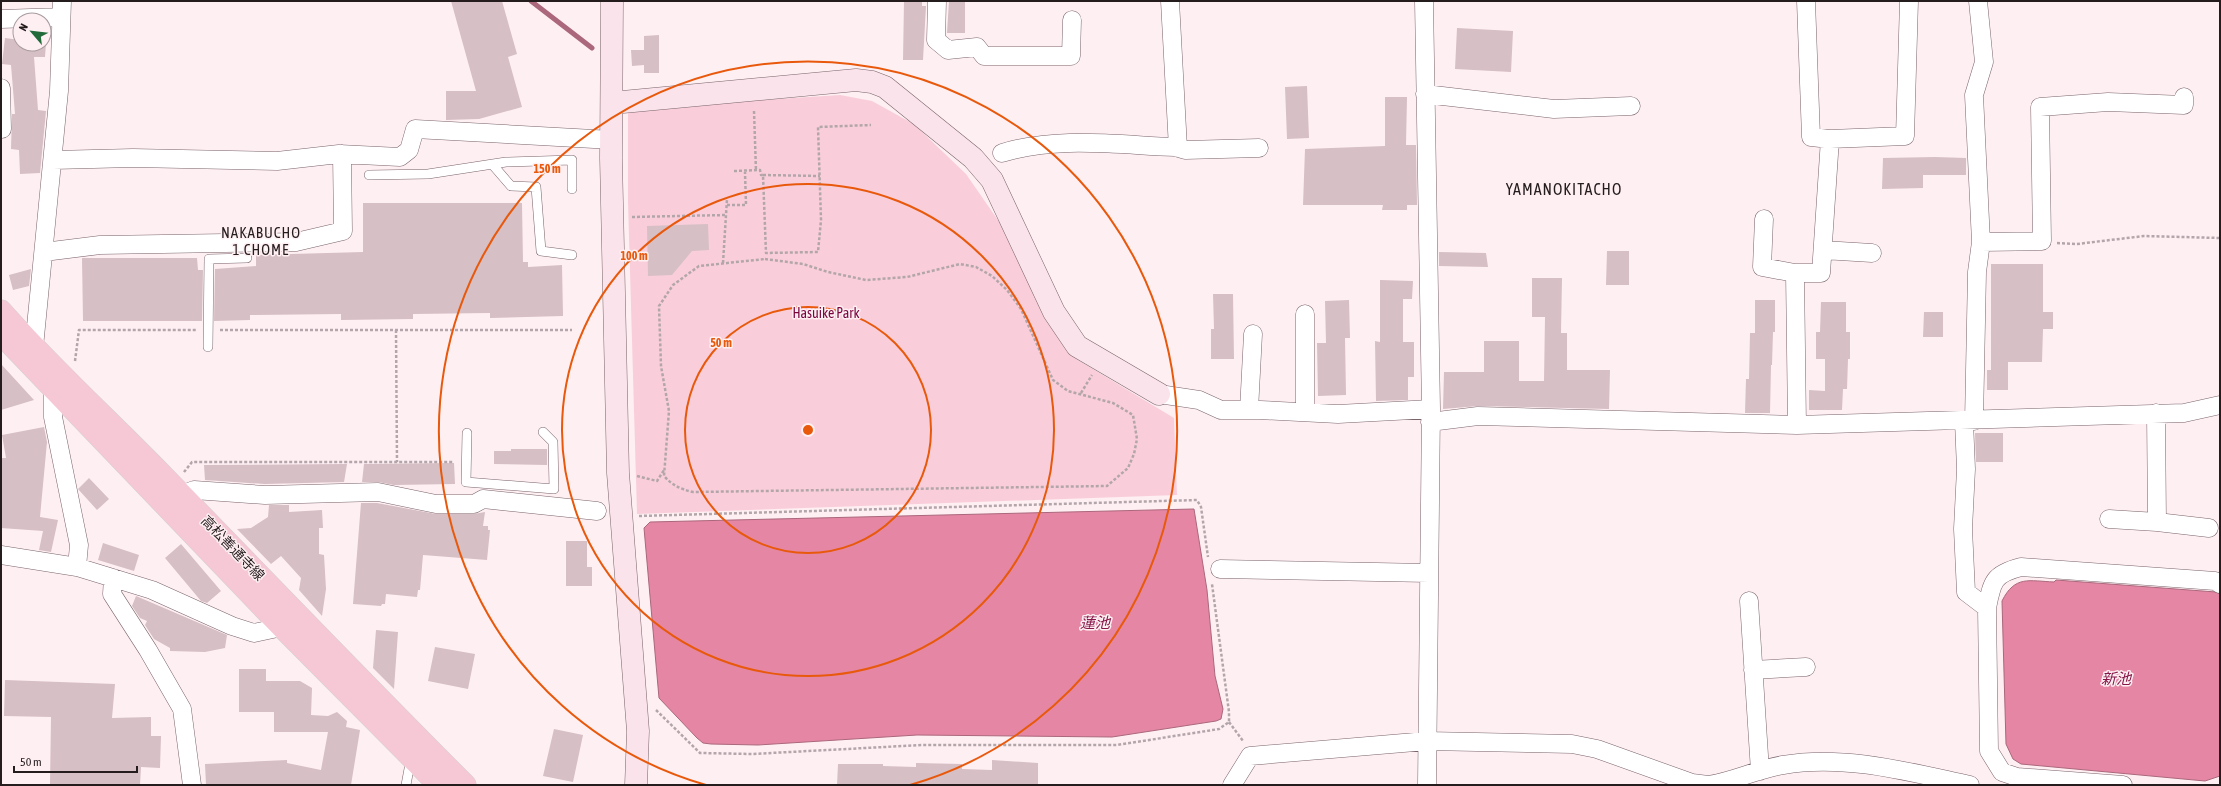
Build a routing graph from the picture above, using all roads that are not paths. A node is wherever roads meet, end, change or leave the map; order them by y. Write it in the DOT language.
graph roads {
  1 [pos="612,1"];
  2 [pos="937,1"];
  3 [pos="1170,1"];
  4 [pos="1424,1"];
  5 [pos="1806,1"];
  6 [pos="1909,1"];
  7 [pos="1978,1"];
  8 [pos="61,9"];
  9 [pos="1,18"];
  10 [pos="1072,20"];
  11 [pos="1,88"];
  12 [pos="1426,94"];
  13 [pos="2184,97"];
  14 [pos="612,103"];
  15 [pos="1631,106"];
  16 [pos="2,129"];
  17 [pos="1830,139"];
  18 [pos="612,140"];
  19 [pos="1178,148"];
  20 [pos="1259,148"];
  21 [pos="1002,153"];
  22 [pos="342,154"];
  23 [pos="53,160"];
  24 [pos="492,164"];
  25 [pos="369,176"];
  26 [pos="572,189"];
  27 [pos="1764,219"];
  28 [pos="1981,242"];
  29 [pos="1823,250"];
  30 [pos="44,252"];
  31 [pos="1872,253"];
  32 [pos="572,255"];
  33 [pos="247,258"];
  34 [pos="1795,273"];
  35 [pos="1,311"];
  36 [pos="1305,314"];
  37 [pos="1,334"];
  38 [pos="1253,334"];
  39 [pos="34,347"];
  40 [pos="208,347"];
  41 [pos="53,390"];
  42 [pos="1159,394"];
  43 [pos="2220,405"];
  44 [pos="1249,410"];
  45 [pos="1305,412"];
  46 [pos="2156,413"];
  47 [pos="1430,415"];
  48 [pos="1969,421"];
  49 [pos="1797,425"];
  50 [pos="543,432"];
  51 [pos="467,433"];
  52 [pos="181,485"];
  53 [pos="597,511"];
  54 [pos="2109,519"];
  55 [pos="2157,522"];
  56 [pos="2209,528"];
  57 [pos="1,555"];
  58 [pos="77,567"];
  59 [pos="1213,570"];
  60 [pos="1429,573"];
  61 [pos="113,578"];
  62 [pos="2220,584"];
  63 [pos="1749,601"];
  64 [pos="1987,608"];
  65 [pos="289,621"];
  66 [pos="1806,667"];
  67 [pos="1753,670"];
  68 [pos="415,735"];
  69 [pos="1427,741"];
  70 [pos="411,757"];
  71 [pos="1760,772"];
  72 [pos="2000,778"];
  73 [pos="192,785"];
  74 [pos="406,785"];
  75 [pos="439,785"];
  76 [pos="465,785"];
  77 [pos="636,785"];
  78 [pos="1232,785"];
  79 [pos="1427,785"];
  80 [pos="1708,785"];
  81 [pos="1712,785"];
  82 [pos="1970,785"];
  83 [pos="2123,785"];
  1 -- 14 [label="street"];
  2 -- 10 [label="street"];
  3 -- 19 [label="street"];
  4 -- 12 [label="street"];
  5 -- 17 [label="street"];
  6 -- 17 [label="street"];
  7 -- 28 [label="street"];
  8 -- 9 [label="street"];
  8 -- 23 [label="street"];
  11 -- 16 [label="street"];
  12 -- 15 [label="street"];
  12 -- 47 [label="street"];
  13 -- 28 [label="street"];
  14 -- 18 [label="street"];
  14 -- 42 [label="street"];
  17 -- 29 [label="street"];
  18 -- 22 [label="street"];
  18 -- 77 [label="street"];
  19 -- 20 [label="street"];
  19 -- 21 [label="street"];
  22 -- 23 [label="street"];
  22 -- 30 [label="street"];
  23 -- 30 [label="street"];
  24 -- 25 [label="lane"];
  24 -- 26 [label="lane"];
  24 -- 32 [label="lane"];
  27 -- 34 [label="street"];
  28 -- 48 [label="street"];
  29 -- 31 [label="street"];
  29 -- 34 [label="street"];
  30 -- 39 [label="street"];
  33 -- 40 [label="lane"];
  34 -- 49 [label="street"];
  35 -- 39 [label="main road, 高松善通寺線"];
  36 -- 45 [label="street"];
  37 -- 41 [label="main road, 高松善通寺線"];
  38 -- 44 [label="street"];
  39 -- 52 [label="main road, 高松善通寺線"];
  41 -- 58 [label="street"];
  41 -- 65 [label="main road, 高松善通寺線"];
  42 -- 44 [label="street"];
  43 -- 46 [label="street"];
  44 -- 45 [label="street"];
  45 -- 47 [label="street"];
  46 -- 48 [label="street"];
  46 -- 55 [label="street"];
  47 -- 49 [label="street"];
  47 -- 60 [label="street"];
  48 -- 49 [label="street"];
  48 -- 64 [label="street"];
  50 -- 51 [label="lane"];
  52 -- 53 [label="street"];
  52 -- 65 [label="main road, 高松善通寺線"];
  54 -- 55 [label="street"];
  55 -- 56 [label="street"];
  57 -- 58 [label="street"];
  58 -- 61 [label="street"];
  59 -- 60 [label="street"];
  60 -- 69 [label="street"];
  61 -- 65 [label="street"];
  61 -- 73 [label="street"];
  62 -- 64 [label="street"];
  63 -- 67 [label="street"];
  64 -- 72 [label="street"];
  65 -- 68 [label="main road, 高松善通寺線"];
  65 -- 70 [label="main road, 高松善通寺線"];
  66 -- 67 [label="street"];
  67 -- 71 [label="street"];
  68 -- 70 [label="lane"];
  68 -- 76 [label="main road, 高松善通寺線"];
  69 -- 78 [label="street"];
  69 -- 79 [label="street"];
  69 -- 80 [label="street"];
  70 -- 74 [label="lane"];
  70 -- 75 [label="main road, 高松善通寺線"];
  71 -- 81 [label="street"];
  71 -- 82 [label="street"];
  72 -- 83 [label="street"];
  80 -- 81 [label="street"];
}
